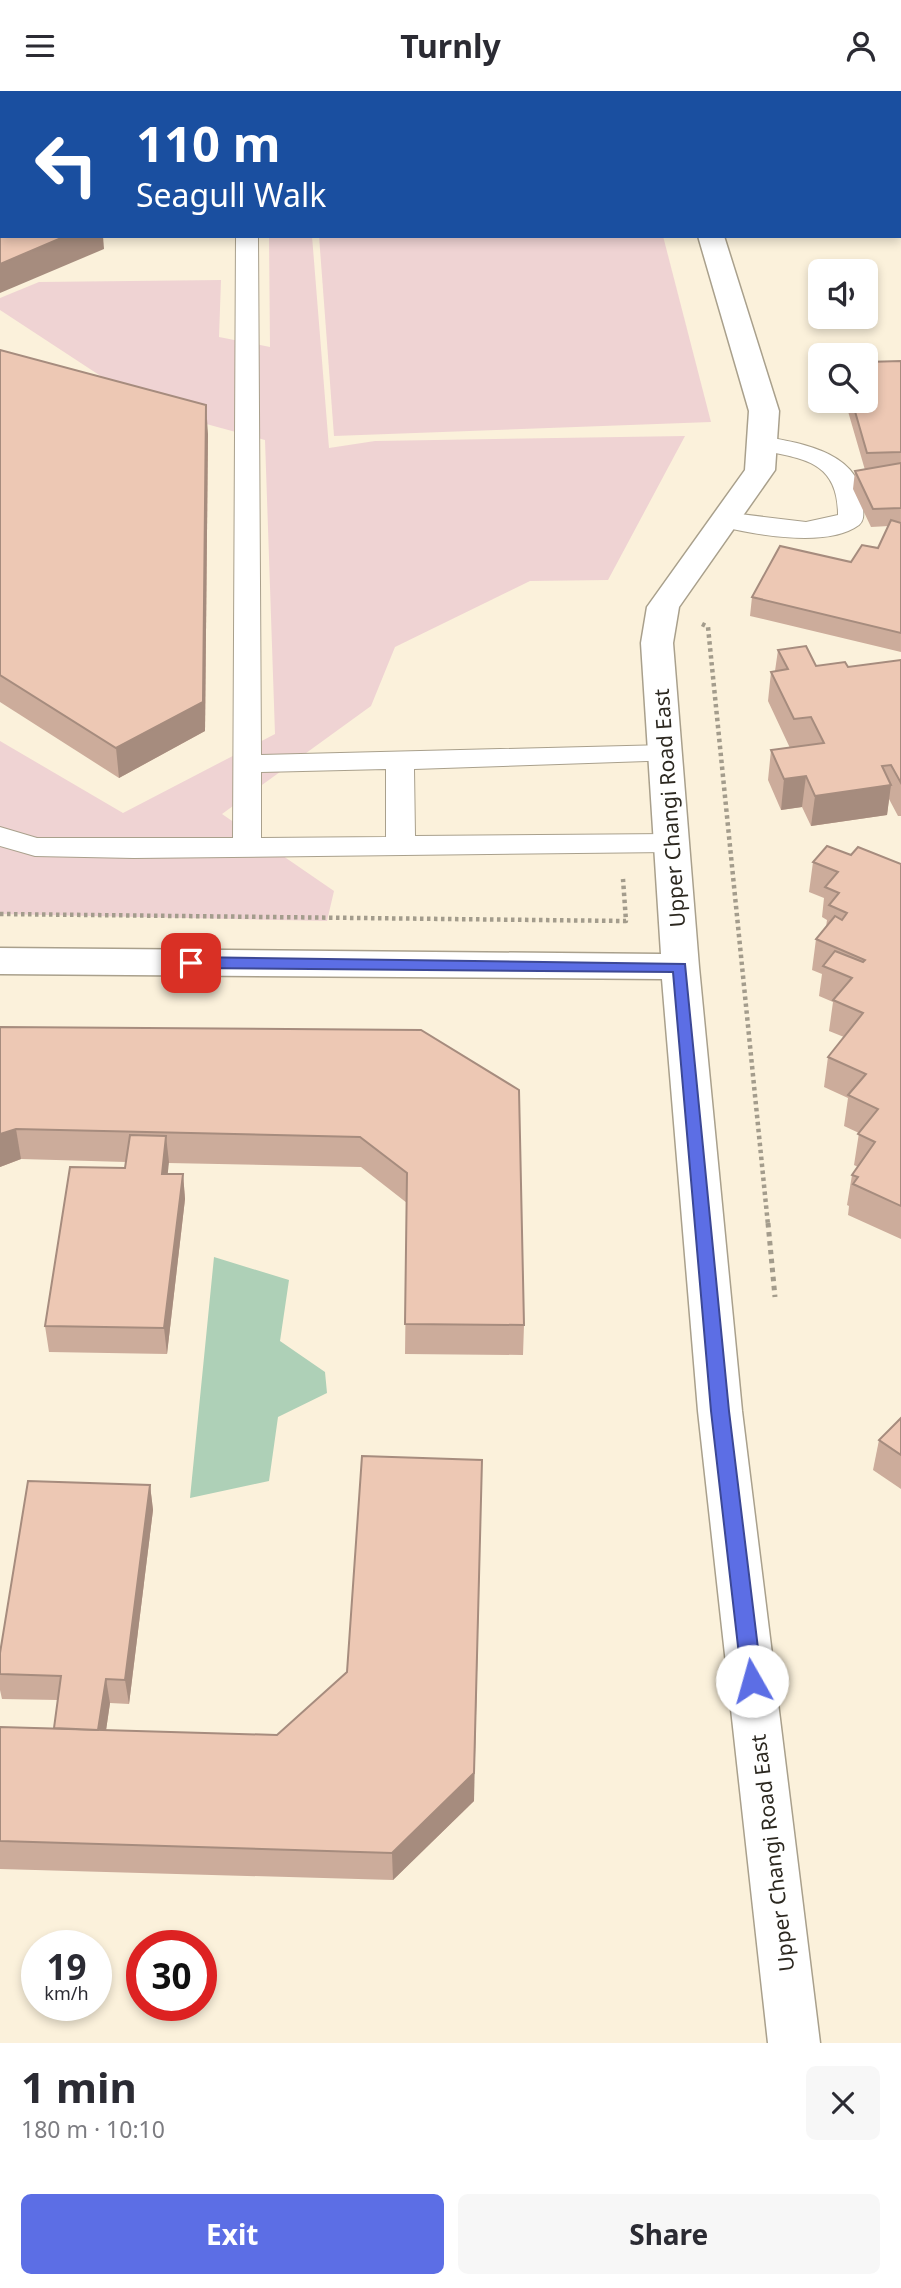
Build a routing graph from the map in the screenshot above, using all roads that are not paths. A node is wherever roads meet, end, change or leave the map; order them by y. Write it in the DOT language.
graph roads {
  1 [pos="247,238"];
  2 [pos="712,238"];
  3 [pos="761,443"];
  4 [pos="724,520"];
  5 [pos="666,754"];
  6 [pos="400,760"];
  7 [pos="247,764"];
  8 [pos="0,836"];
  9 [pos="670,843"];
  10 [pos="401,845"];
  11 [pos="247,847"];
  12 [pos="0,961"];
  13 [pos="680,967"];
  14 [pos="794,2043"];
  1 -- 7 [label="lane"];
  2 -- 3 [label="street, Upper Changi Road East"];
  3 -- 4 [label="street, Upper Changi Road East"];
  3 -- 4 [label="lane"];
  4 -- 5 [label="street, Upper Changi Road East"];
  5 -- 6 [label="lane"];
  5 -- 9 [label="street, Upper Changi Road East"];
  6 -- 7 [label="lane"];
  6 -- 10 [label="lane"];
  7 -- 11 [label="lane"];
  8 -- 11 [label="lane"];
  9 -- 10 [label="lane"];
  9 -- 13 [label="street, Upper Changi Road East"];
  10 -- 11 [label="lane"];
  12 -- 13 [label="street"];
  13 -- 14 [label="street, Upper Changi Road East"];
}
